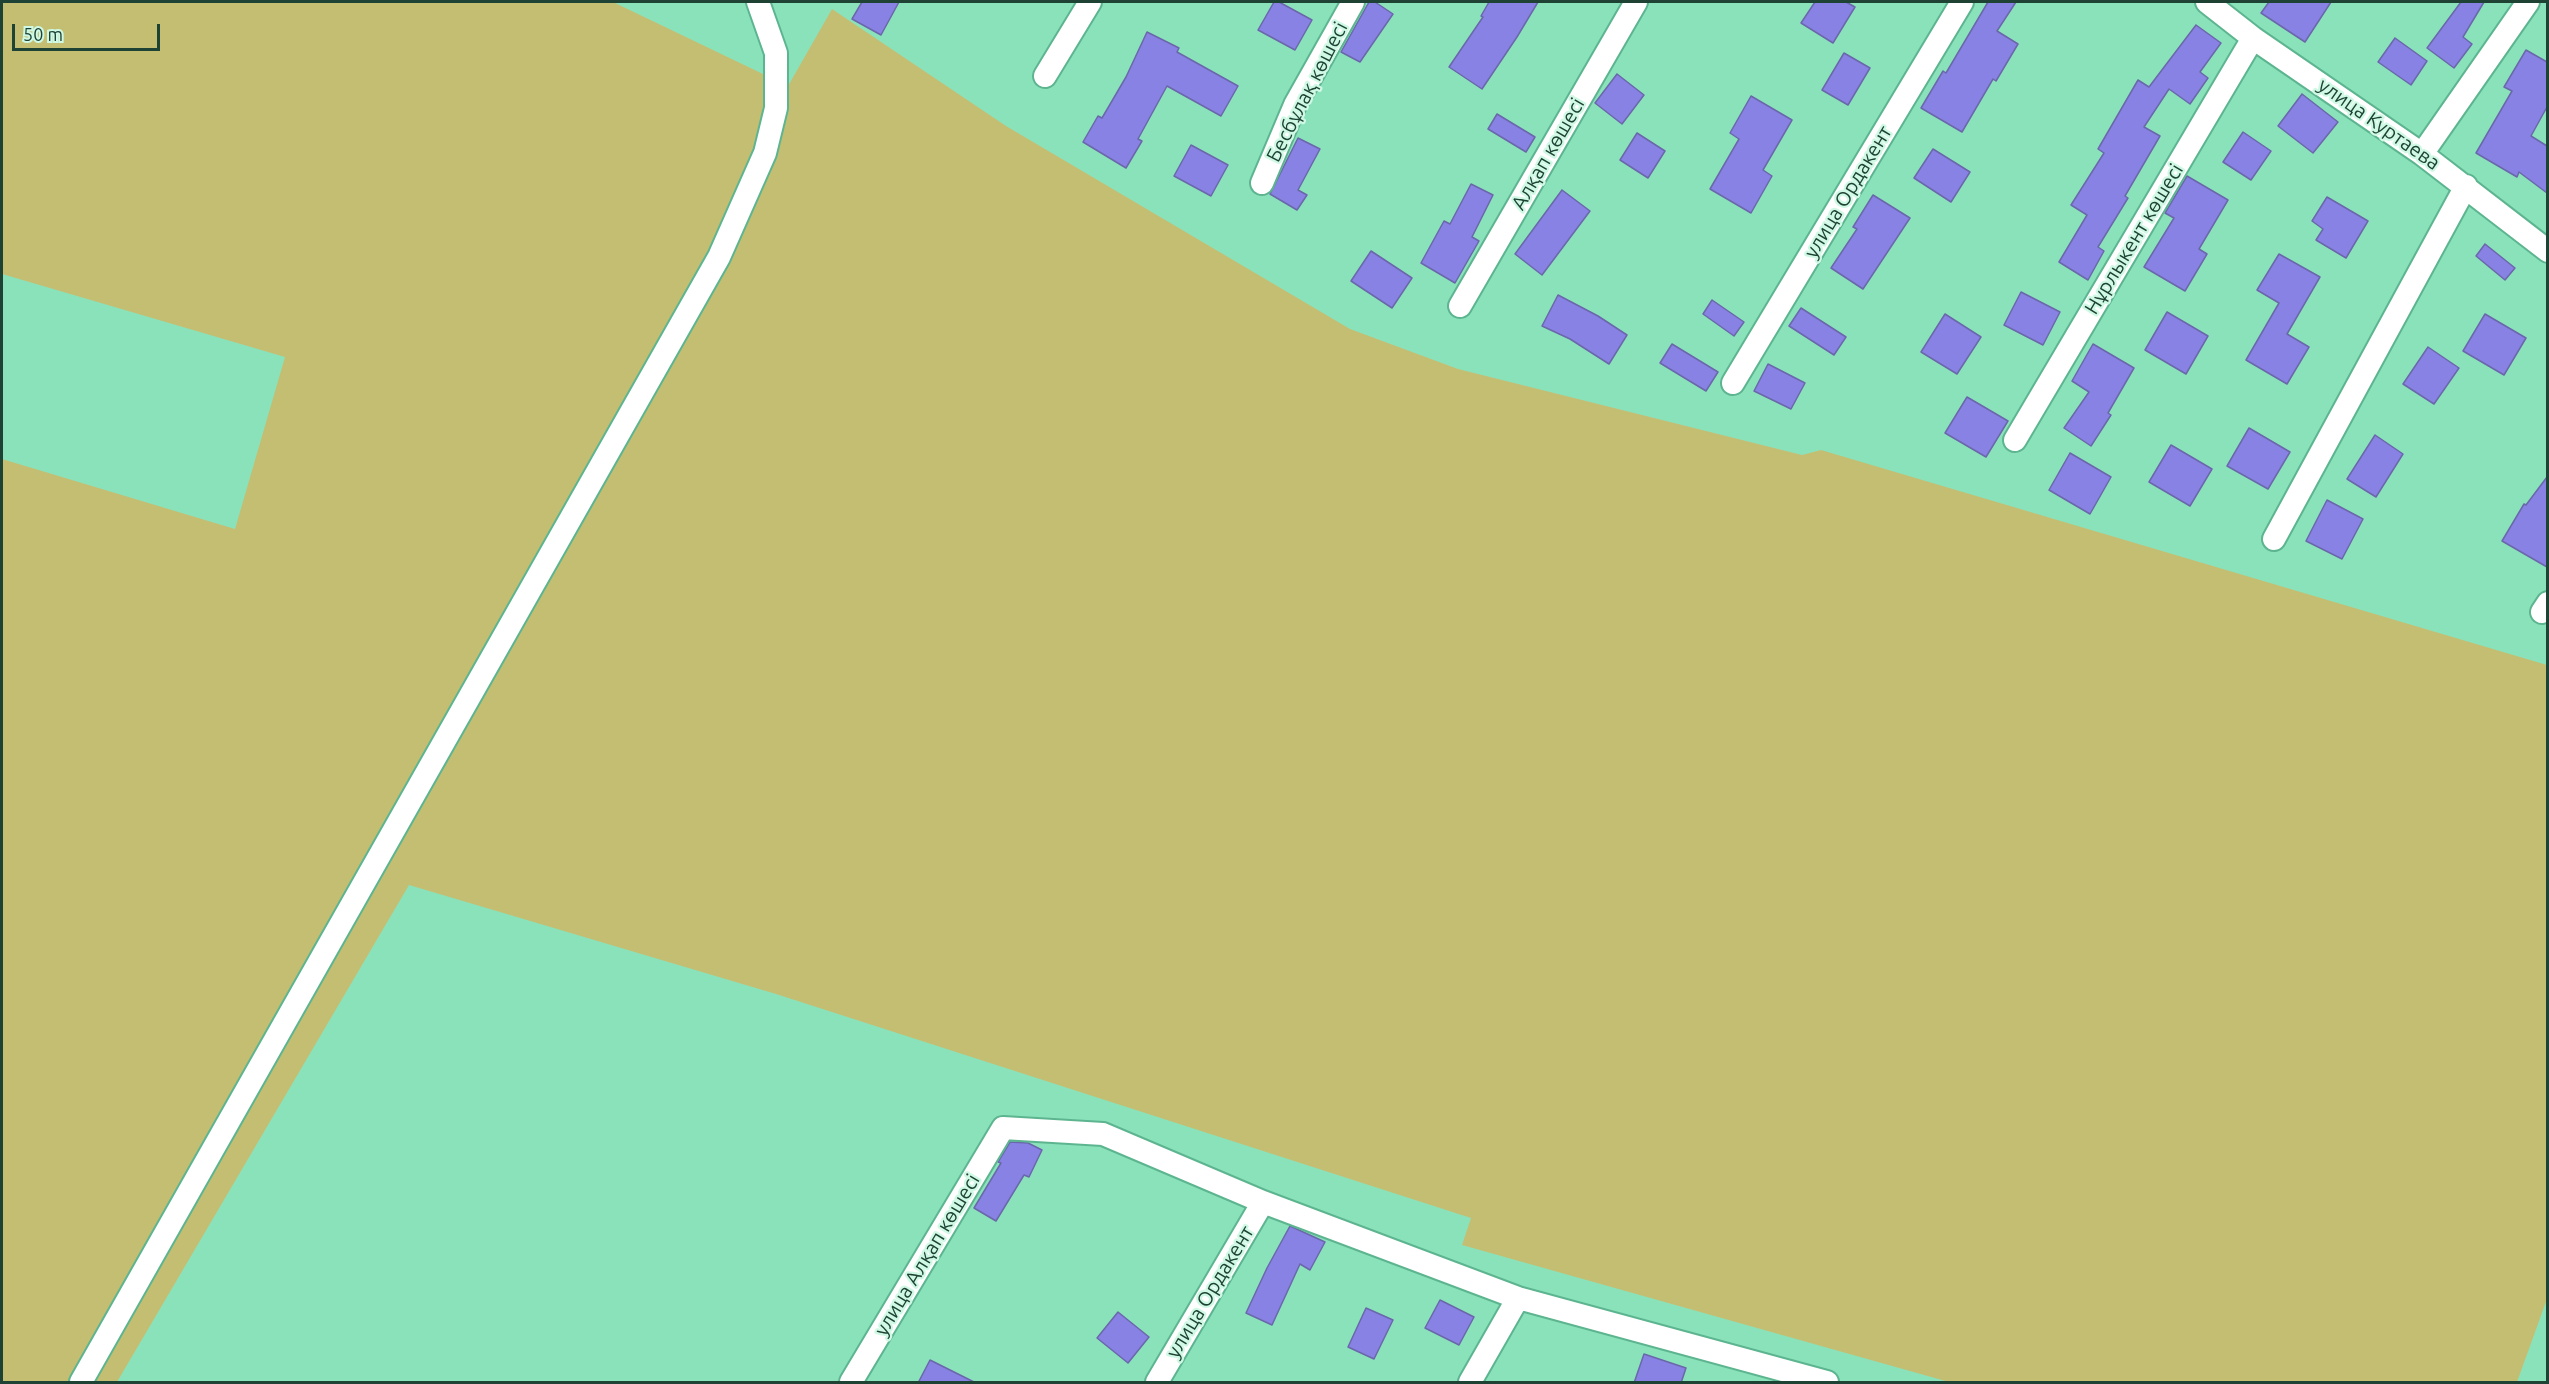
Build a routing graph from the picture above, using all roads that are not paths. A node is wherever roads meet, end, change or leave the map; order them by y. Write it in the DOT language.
graph roads {
  1 [pos="758,2"];
  2 [pos="1089,2"];
  3 [pos="1353,2"];
  4 [pos="1636,2"];
  5 [pos="1962,2"];
  6 [pos="2207,2"];
  7 [pos="2528,2"];
  8 [pos="2253,38"];
  9 [pos="1045,76"];
  10 [pos="2422,154"];
  11 [pos="1262,183"];
  12 [pos="2466,186"];
  13 [pos="2547,251"];
  14 [pos="1460,306"];
  15 [pos="1733,383"];
  16 [pos="2014,440"];
  17 [pos="2274,539"];
  18 [pos="1263,1202"];
  19 [pos="1518,1298"];
  20 [pos="1791,1377"];
  21 [pos="81,1383"];
  22 [pos="851,1383"];
  23 [pos="1157,1383"];
  24 [pos="1470,1383"];
  25 [pos="1827,1383"];
  1 -- 21 [label="street"];
  2 -- 9 [label="street"];
  3 -- 11 [label="street, Бесбұлақ көшесі"];
  4 -- 14 [label="street, Алқап көшесі"];
  5 -- 15 [label="street, улица Ордакент"];
  6 -- 8 [label="street, улица Куртаева"];
  7 -- 10 [label="street"];
  8 -- 10 [label="street, улица Куртаева"];
  8 -- 16 [label="street, Нұрлыкент көшесі"];
  10 -- 12 [label="street, улица Куртаева"];
  12 -- 13 [label="street, улица Куртаева"];
  12 -- 17 [label="street"];
  18 -- 19 [label="street"];
  18 -- 22 [label="street, улица Алқап көшесі"];
  18 -- 23 [label="street, улица Ордакент"];
  19 -- 20 [label="street"];
  19 -- 24 [label="street"];
  20 -- 25 [label="street"];
}
